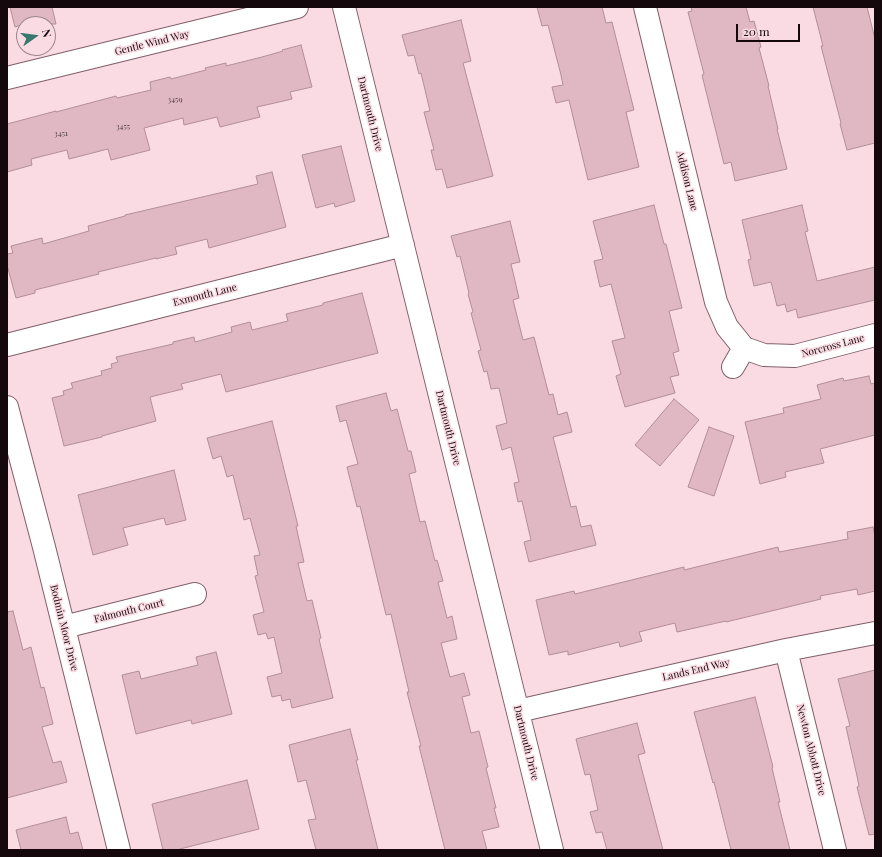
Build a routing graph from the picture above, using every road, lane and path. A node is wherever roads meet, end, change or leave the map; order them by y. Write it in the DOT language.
graph roads {
  1 [pos="297,7"];
  2 [pos="344,7"];
  3 [pos="645,7"];
  4 [pos="7,78"];
  5 [pos="403,245"];
  6 [pos="875,335"];
  7 [pos="7,345"];
  8 [pos="744,348"];
  9 [pos="733,367"];
  10 [pos="7,407"];
  11 [pos="195,594"];
  12 [pos="64,627"];
  13 [pos="875,633"];
  14 [pos="786,650"];
  15 [pos="518,711"];
  16 [pos="119,850"];
  17 [pos="552,850"];
  18 [pos="835,850"];
  1 -- 4 [label="street, Gentle Wind Way"];
  2 -- 5 [label="street, Dartmouth Drive"];
  3 -- 8 [label="street, Addison Lane"];
  5 -- 7 [label="street, Exmouth Lane"];
  5 -- 15 [label="street, Dartmouth Drive"];
  6 -- 8 [label="street, Norcross Lane"];
  8 -- 9 [label="street"];
  10 -- 12 [label="street, Bodmin Moor Drive"];
  11 -- 12 [label="street, Falmouth Court"];
  12 -- 16 [label="street, Bodmin Moor Drive"];
  13 -- 14 [label="street, Lands End Way"];
  14 -- 15 [label="street, Lands End Way"];
  14 -- 18 [label="street, Newton Abbott Drive"];
  15 -- 17 [label="street, Dartmouth Drive"];
}
